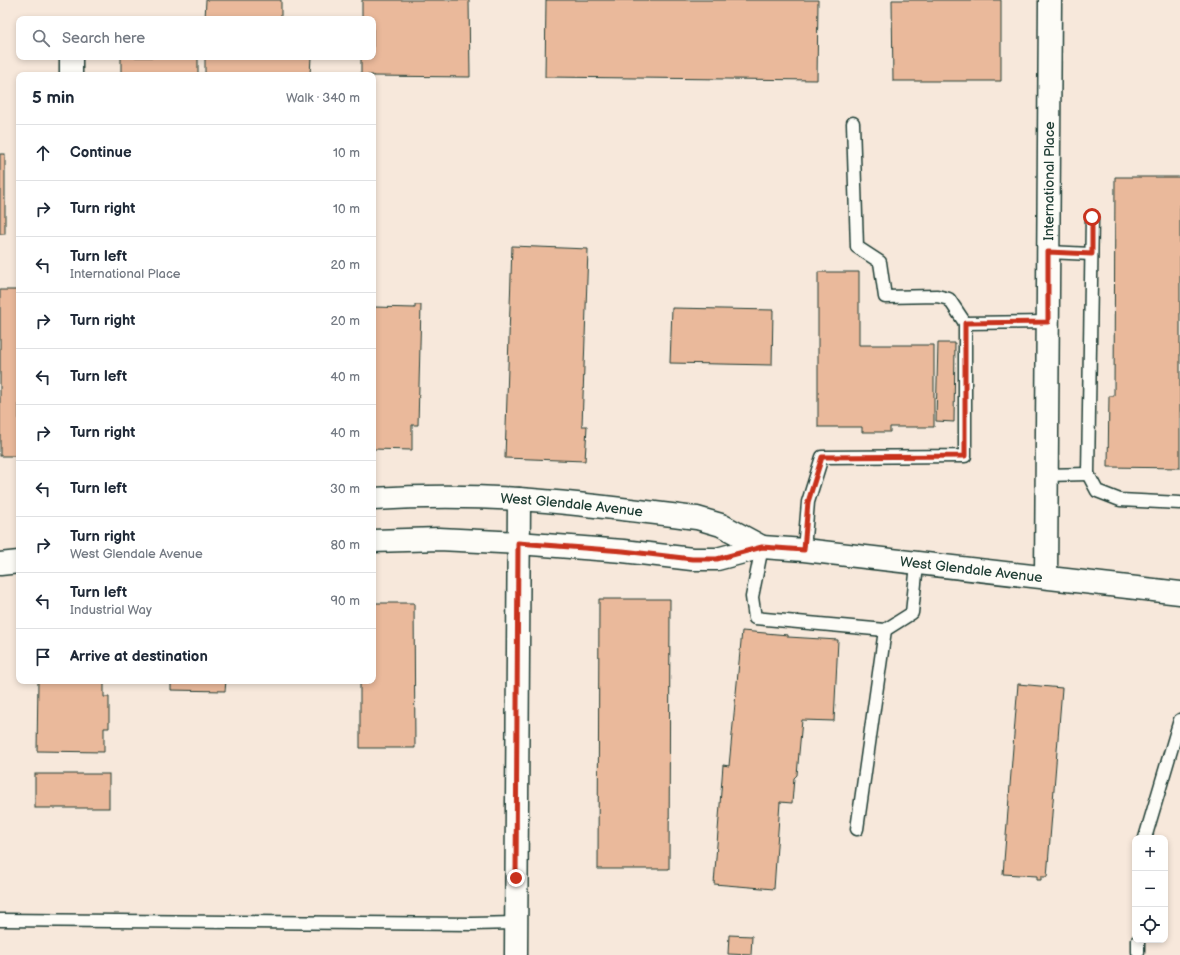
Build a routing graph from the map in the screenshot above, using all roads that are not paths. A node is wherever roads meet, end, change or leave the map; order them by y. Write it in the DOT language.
graph roads {
  1 [pos="1050,0"];
  2 [pos="71,60"];
  3 [pos="71,72"];
  4 [pos="853,123"];
  5 [pos="1092,217"];
  6 [pos="1048,252"];
  7 [pos="1092,254"];
  8 [pos="1048,322"];
  9 [pos="965,323"];
  10 [pos="1088,474"];
  11 [pos="1046,475"];
  12 [pos="376,499"];
  13 [pos="519,499"];
  14 [pos="1180,503"];
  15 [pos="376,541"];
  16 [pos="518,543"];
  17 [pos="762,547"];
  18 [pos="804,550"];
  19 [pos="16,562"];
  20 [pos="0,564"];
  21 [pos="917,564"];
  22 [pos="1046,577"];
  23 [pos="1180,593"];
  24 [pos="885,630"];
  25 [pos="1180,720"];
  26 [pos="857,828"];
  27 [pos="1147,835"];
  28 [pos="0,920"];
  29 [pos="516,923"];
  30 [pos="516,955"];
  1 -- 6 [label="main road, International Place"];
  2 -- 3 [label="main road"];
  4 -- 9 [label="lane"];
  5 -- 7 [label="lane"];
  6 -- 7 [label="lane"];
  6 -- 8 [label="main road, International Place"];
  7 -- 10 [label="lane"];
  8 -- 9 [label="lane"];
  8 -- 11 [label="main road, International Place"];
  9 -- 18 [label="lane"];
  10 -- 11 [label="lane"];
  10 -- 14 [label="lane"];
  11 -- 22 [label="main road, International Place"];
  12 -- 13 [label="main road, West Glendale Avenue"];
  13 -- 16 [label="main road"];
  13 -- 17 [label="main road, West Glendale Avenue"];
  15 -- 16 [label="main road, West Glendale Avenue"];
  16 -- 17 [label="main road, West Glendale Avenue"];
  16 -- 29 [label="main road"];
  17 -- 18 [label="main road, West Glendale Avenue"];
  17 -- 24 [label="lane"];
  18 -- 21 [label="main road, West Glendale Avenue"];
  19 -- 20 [label="main road"];
  21 -- 22 [label="main road, West Glendale Avenue"];
  21 -- 24 [label="lane"];
  22 -- 23 [label="main road, West Glendale Avenue"];
  24 -- 26 [label="lane"];
  25 -- 27 [label="lane"];
  28 -- 29 [label="lane"];
  29 -- 30 [label="main road"];
}
